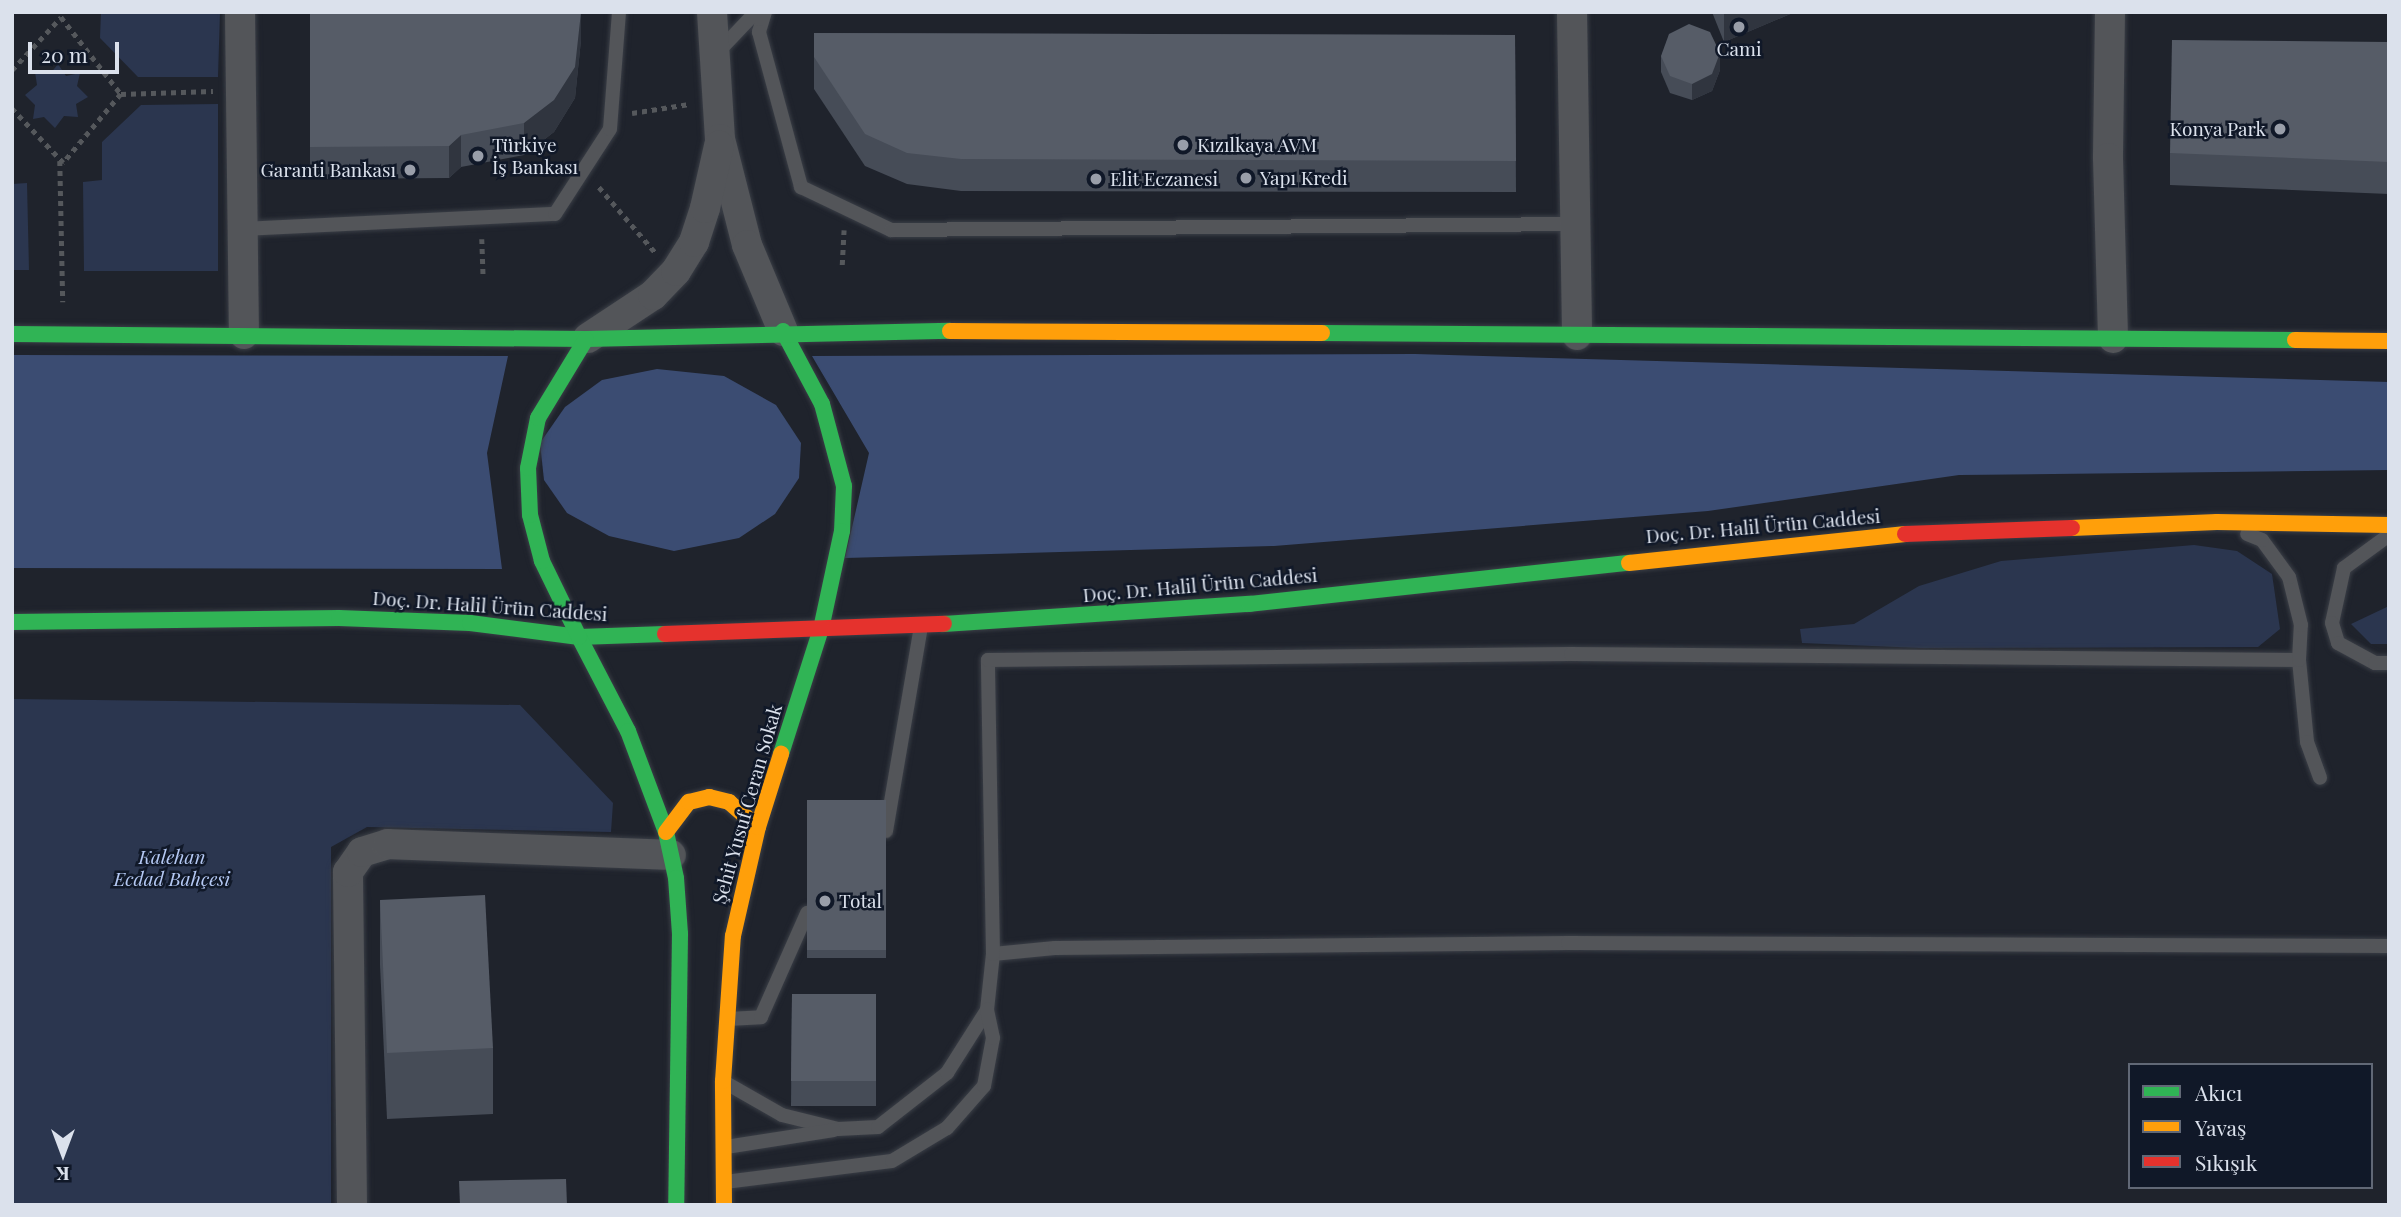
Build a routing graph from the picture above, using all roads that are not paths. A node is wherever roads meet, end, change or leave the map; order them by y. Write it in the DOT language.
graph roads {
  1 [pos="240,12"];
  2 [pos="619,12"];
  3 [pos="712,12"];
  4 [pos="756,12"];
  5 [pos="765,12"];
  6 [pos="1572,12"];
  7 [pos="2110,12"];
  8 [pos="715,55"];
  9 [pos="720,139"];
  10 [pos="1573,224"];
  11 [pos="244,229"];
  12 [pos="783,331"];
  13 [pos="12,334"];
  14 [pos="244,334"];
  15 [pos="1577,335"];
  16 [pos="2113,338"];
  17 [pos="586,339"];
  18 [pos="2389,341"];
  19 [pos="2217,522"];
  20 [pos="2389,525"];
  21 [pos="2389,535"];
  22 [pos="12,622"];
  23 [pos="921,625"];
  24 [pos="821,629"];
  25 [pos="579,637"];
  26 [pos="2299,660"];
  27 [pos="2389,663"];
  28 [pos="2320,778"];
  29 [pos="758,827"];
  30 [pos="886,831"];
  31 [pos="668,843"];
  32 [pos="807,913"];
  33 [pos="2389,946"];
  34 [pos="993,954"];
  35 [pos="987,1010"];
  36 [pos="727,1019"];
  37 [pos="723,1081"];
  38 [pos="838,1129"];
  39 [pos="723,1147"];
  40 [pos="723,1182"];
  41 [pos="352,1205"];
  42 [pos="676,1205"];
  43 [pos="724,1205"];
  1 -- 11 [label="street"];
  2 -- 11 [label="lane"];
  3 -- 8 [label="street"];
  4 -- 8 [label="lane"];
  5 -- 10 [label="lane"];
  6 -- 10 [label="street"];
  7 -- 16 [label="street"];
  8 -- 9 [label="street"];
  9 -- 12 [label="street"];
  9 -- 17 [label="street"];
  10 -- 15 [label="street"];
  11 -- 14 [label="street"];
  12 -- 15 [label="main road"];
  12 -- 17 [label="main road"];
  12 -- 24 [label="main road, Şehit Yusuf Ceran Sokak"];
  13 -- 14 [label="main road"];
  14 -- 17 [label="main road"];
  15 -- 16 [label="main road"];
  16 -- 18 [label="main road"];
  17 -- 25 [label="main road"];
  19 -- 20 [label="main road, Doç. Dr. Halil Ürün Caddesi"];
  19 -- 23 [label="main road, Doç. Dr. Halil Ürün Caddesi"];
  19 -- 26 [label="lane"];
  21 -- 27 [label="lane"];
  22 -- 25 [label="main road, Doç. Dr. Halil Ürün Caddesi"];
  23 -- 24 [label="main road, Doç. Dr. Halil Ürün Caddesi"];
  23 -- 30 [label="lane"];
  24 -- 25 [label="main road, Doç. Dr. Halil Ürün Caddesi"];
  24 -- 29 [label="main road, Şehit Yusuf Ceran Sokak"];
  25 -- 31 [label="main road"];
  26 -- 28 [label="lane"];
  26 -- 34 [label="lane"];
  29 -- 31 [label="main road"];
  29 -- 36 [label="main road, Şehit Yusuf Ceran Sokak"];
  31 -- 41 [label="street"];
  31 -- 42 [label="main road"];
  32 -- 36 [label="lane"];
  33 -- 34 [label="lane"];
  34 -- 35 [label="lane"];
  35 -- 38 [label="lane"];
  35 -- 40 [label="lane"];
  36 -- 37 [label="main road, Şehit Yusuf Ceran Sokak"];
  37 -- 38 [label="lane"];
  37 -- 39 [label="main road, Şehit Yusuf Ceran Sokak"];
  38 -- 39 [label="lane"];
  39 -- 40 [label="main road, Şehit Yusuf Ceran Sokak"];
  40 -- 43 [label="main road, Şehit Yusuf Ceran Sokak"];
}
